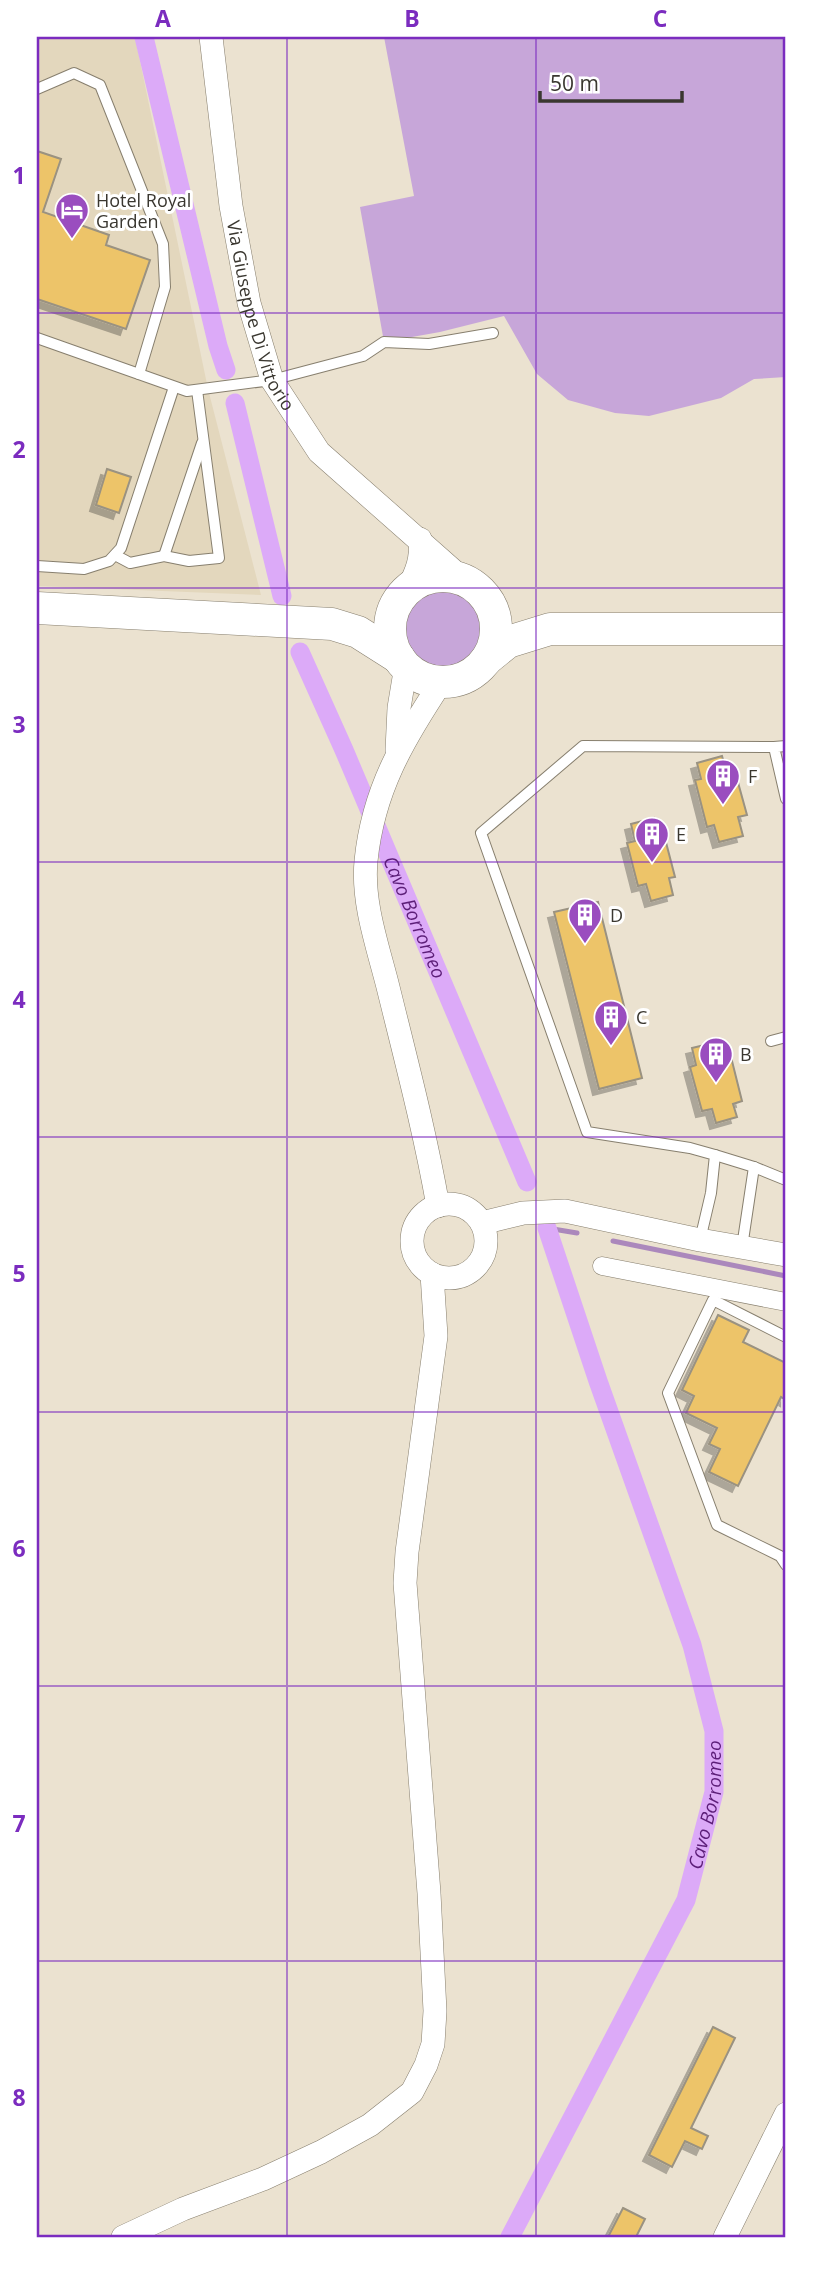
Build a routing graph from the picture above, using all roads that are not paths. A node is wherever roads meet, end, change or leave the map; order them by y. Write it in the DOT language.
graph roads {
  1 [pos="211,37"];
  2 [pos="37,89"];
  3 [pos="493,332"];
  4 [pos="37,338"];
  5 [pos="139,374"];
  6 [pos="272,380"];
  7 [pos="174,387"];
  8 [pos="197,390"];
  9 [pos="203,439"];
  10 [pos="420,539"];
  11 [pos="115,555"];
  12 [pos="164,556"];
  13 [pos="37,566"];
  14 [pos="476,589"];
  15 [pos="404,594"];
  16 [pos="37,608"];
  17 [pos="332,624"];
  18 [pos="550,629"];
  19 [pos="786,629"];
  20 [pos="487,659"];
  21 [pos="402,662"];
  22 [pos="442,681"];
  23 [pos="786,746"];
  24 [pos="774,747"];
  25 [pos="397,754"];
  26 [pos="786,799"];
  27 [pos="786,1037"];
  28 [pos="771,1041"];
  29 [pos="715,1155"];
  30 [pos="754,1167"];
  31 [pos="786,1180"];
  32 [pos="438,1206"];
  33 [pos="482,1223"];
  34 [pos="700,1240"];
  35 [pos="741,1247"];
  36 [pos="786,1255"];
  37 [pos="602,1266"];
  38 [pos="432,1274"];
  39 [pos="458,1277"];
  40 [pos="786,1302"];
  41 [pos="436,1336"];
  42 [pos="786,1337"];
  43 [pos="786,1565"];
  44 [pos="786,2114"];
  45 [pos="123,2237"];
  46 [pos="725,2237"];
  1 -- 6 [label="street, Via Giuseppe Di Vittorio"];
  2 -- 5 [label="lane"];
  3 -- 6 [label="lane"];
  4 -- 5 [label="lane"];
  5 -- 7 [label="lane"];
  6 -- 8 [label="lane"];
  6 -- 10 [label="street, Via Giuseppe Di Vittorio"];
  7 -- 8 [label="lane"];
  7 -- 11 [label="lane"];
  8 -- 9 [label="lane"];
  9 -- 12 [label="lane"];
  9 -- 12 [label="lane"];
  10 -- 14 [label="street, Via Giuseppe Di Vittorio"];
  10 -- 15 [label="street"];
  11 -- 12 [label="lane"];
  11 -- 13 [label="lane"];
  14 -- 15 [label="main road"];
  14 -- 18 [label="main road"];
  14 -- 20 [label="main road"];
  15 -- 17 [label="main road"];
  15 -- 21 [label="main road"];
  16 -- 17 [label="main road"];
  17 -- 21 [label="main road"];
  18 -- 19 [label="main road"];
  18 -- 20 [label="main road"];
  20 -- 22 [label="main road"];
  21 -- 22 [label="main road"];
  21 -- 25 [label="street"];
  22 -- 25 [label="street"];
  23 -- 24 [label="lane"];
  24 -- 26 [label="lane"];
  24 -- 29 [label="lane"];
  25 -- 32 [label="street"];
  27 -- 28 [label="lane"];
  29 -- 30 [label="lane"];
  29 -- 34 [label="lane"];
  30 -- 31 [label="lane"];
  30 -- 35 [label="lane"];
  32 -- 33 [label="street"];
  32 -- 38 [label="street"];
  33 -- 34 [label="street"];
  33 -- 39 [label="street"];
  34 -- 35 [label="street"];
  35 -- 36 [label="street"];
  37 -- 40 [label="street"];
  38 -- 39 [label="street"];
  38 -- 41 [label="street"];
  39 -- 41 [label="street"];
  41 -- 45 [label="street"];
  42 -- 43 [label="lane"];
  44 -- 46 [label="street"];
}
